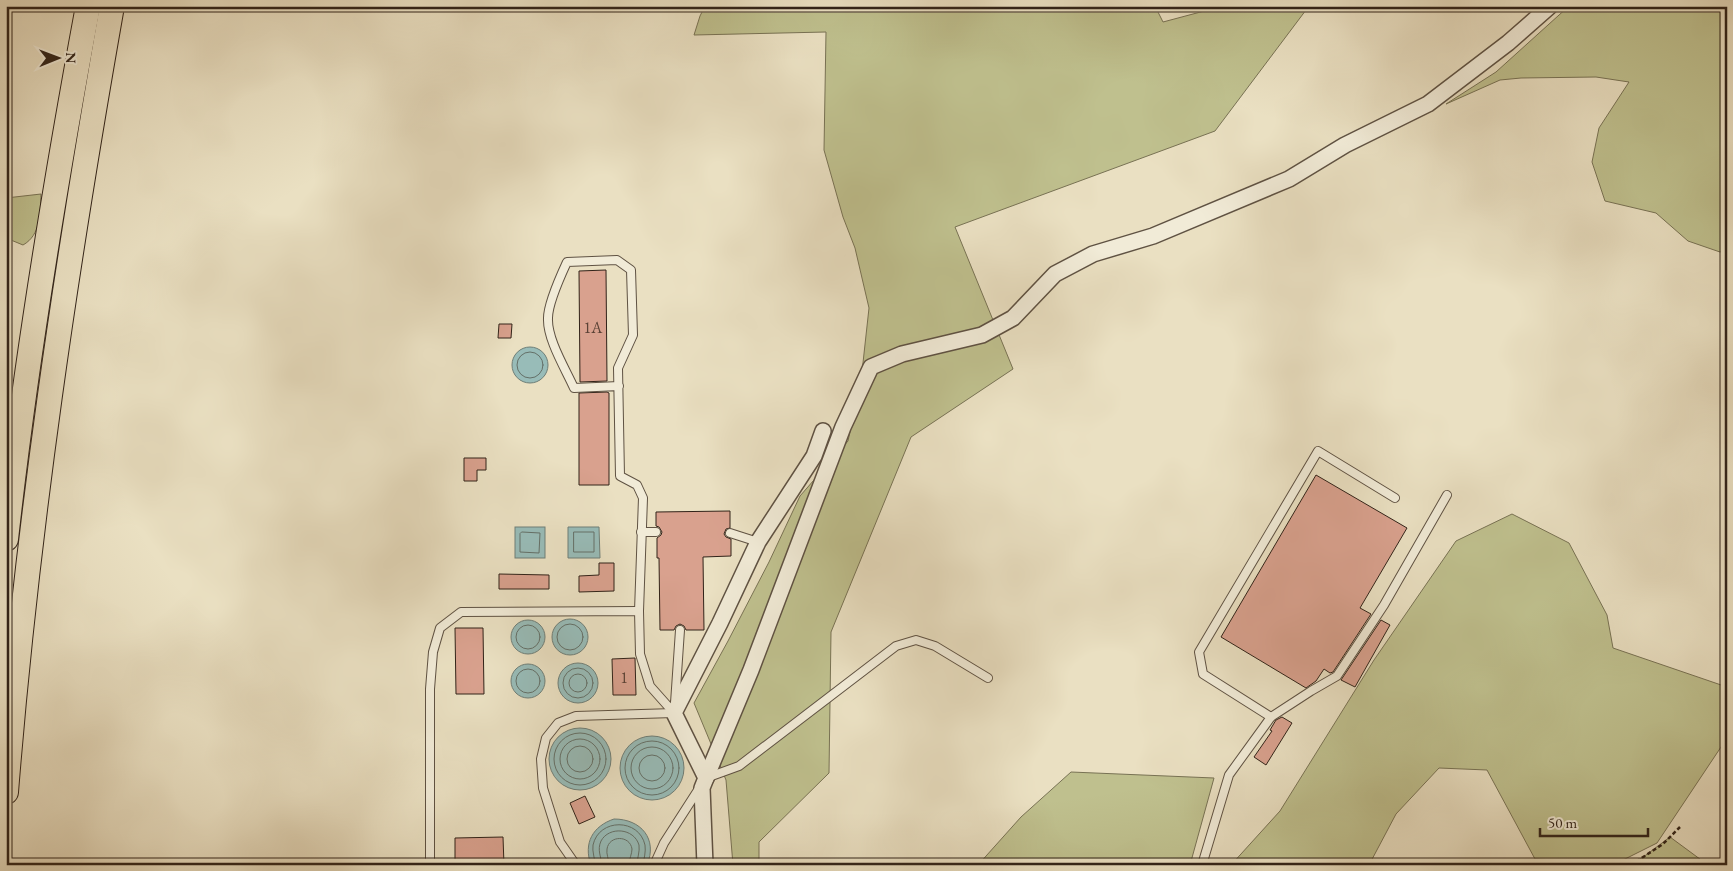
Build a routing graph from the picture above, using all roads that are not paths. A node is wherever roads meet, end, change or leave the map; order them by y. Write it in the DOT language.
graph roads {
  1 [pos="88,6"];
  2 [pos="112,6"];
  3 [pos="1550,6"];
  4 [pos="32,334"];
  5 [pos="18,373"];
  6 [pos="619,386"];
  7 [pos="823,431"];
  8 [pos="1447,495"];
  9 [pos="1395,498"];
  10 [pos="642,532"];
  11 [pos="656,532"];
  12 [pos="730,533"];
  13 [pos="6,539"];
  14 [pos="758,542"];
  15 [pos="639,611"];
  16 [pos="680,630"];
  17 [pos="988,678"];
  18 [pos="674,713"];
  19 [pos="1271,717"];
  20 [pos="706,778"];
  21 [pos="6,792"];
  22 [pos="430,865"];
  23 [pos="576,865"];
  24 [pos="654,865"];
  25 [pos="705,865"];
  26 [pos="1202,865"];
  1 -- 4 [label="highway"];
  2 -- 21 [label="highway"];
  3 -- 20 [label="street"];
  4 -- 5 [label="lane"];
  4 -- 13 [label="highway"];
  6 -- 6 [label="lane"];
  6 -- 10 [label="lane"];
  7 -- 14 [label="street"];
  8 -- 19 [label="lane"];
  9 -- 19 [label="lane"];
  10 -- 11 [label="lane"];
  10 -- 15 [label="lane"];
  12 -- 14 [label="lane"];
  14 -- 18 [label="street"];
  15 -- 18 [label="lane"];
  15 -- 22 [label="lane"];
  16 -- 18 [label="lane"];
  17 -- 20 [label="lane"];
  18 -- 20 [label="street"];
  18 -- 23 [label="lane"];
  19 -- 26 [label="lane"];
  20 -- 24 [label="lane"];
  20 -- 25 [label="street"];
}
